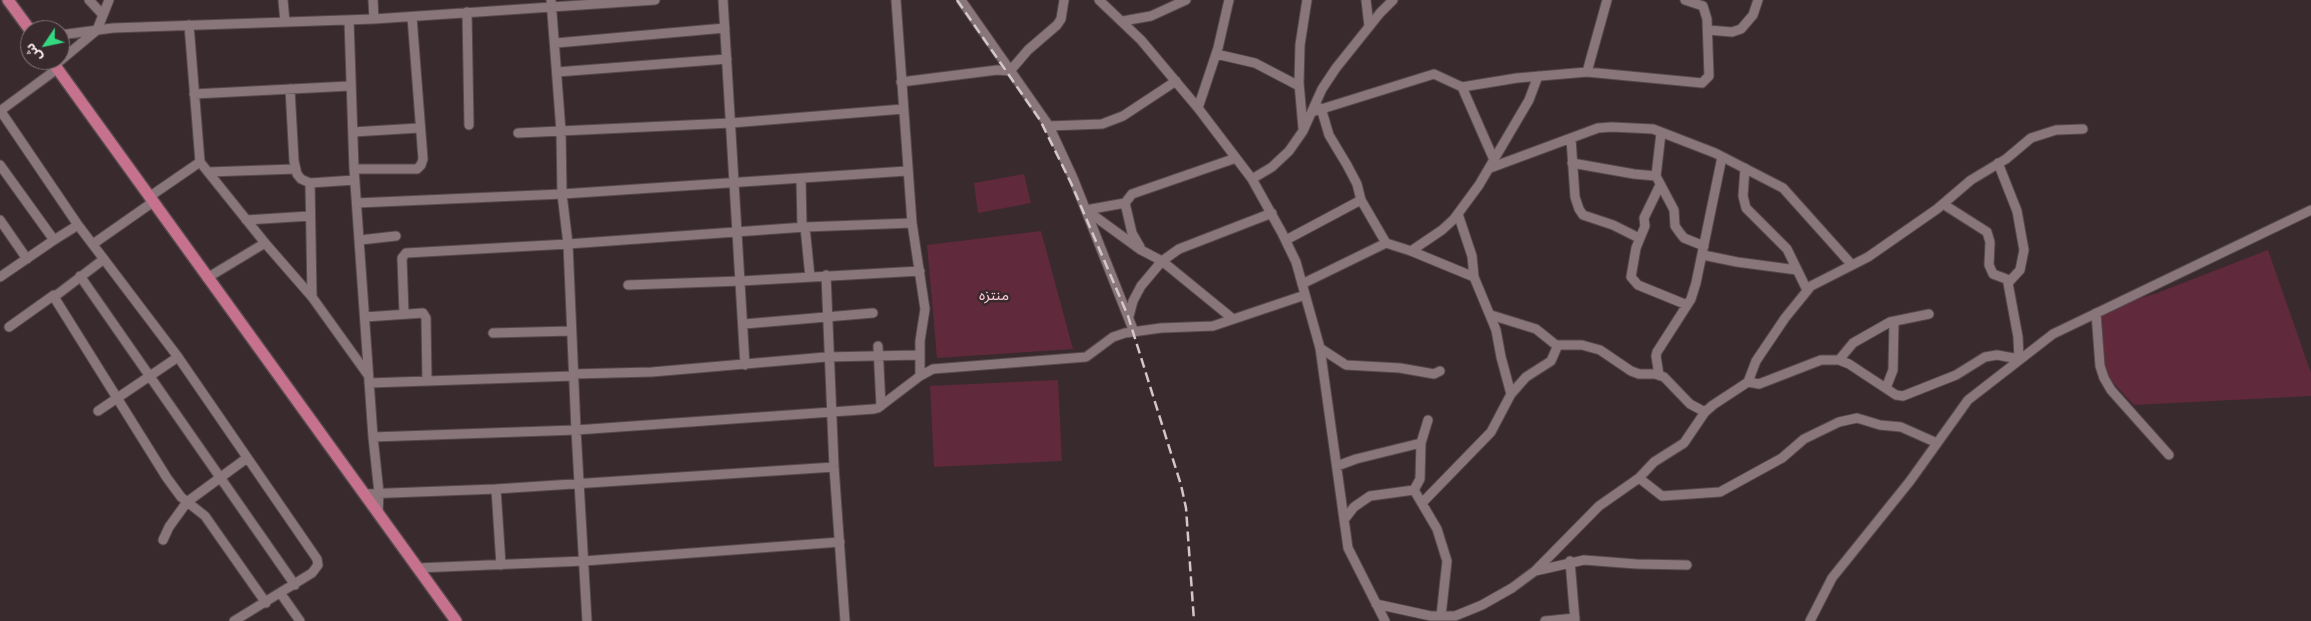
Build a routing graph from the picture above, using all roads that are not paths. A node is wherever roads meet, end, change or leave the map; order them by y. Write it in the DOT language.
graph roads {
  1 [pos="8,0"];
  2 [pos="89,0"];
  3 [pos="110,0"];
  4 [pos="283,0"];
  5 [pos="373,0"];
  6 [pos="655,0"];
  7 [pos="723,0"];
  8 [pos="896,0"];
  9 [pos="961,0"];
  10 [pos="1064,0"];
  11 [pos="1100,0"];
  12 [pos="1186,0"];
  13 [pos="1228,0"];
  14 [pos="1307,0"];
  15 [pos="1366,0"];
  16 [pos="1393,0"];
  17 [pos="1607,0"];
  18 [pos="1685,0"];
  19 [pos="1758,0"];
  20 [pos="552,4"];
  21 [pos="467,12"];
  22 [pos="103,15"];
  23 [pos="412,17"];
  24 [pos="374,19"];
  25 [pos="23,20"];
  26 [pos="348,20"];
  27 [pos="1123,21"];
  28 [pos="285,22"];
  29 [pos="189,25"];
  30 [pos="1369,26"];
  31 [pos="725,28"];
  32 [pos="97,30"];
  33 [pos="1708,30"];
  34 [pos="70,34"];
  35 [pos="556,43"];
  36 [pos="70,52"];
  37 [pos="1216,54"];
  38 [pos="727,58"];
  39 [pos="48,70"];
  40 [pos="58,70"];
  41 [pos="1010,71"];
  42 [pos="557,72"];
  43 [pos="1587,72"];
  44 [pos="1538,76"];
  45 [pos="1176,81"];
  46 [pos="901,82"];
  47 [pos="350,86"];
  48 [pos="1299,86"];
  49 [pos="1462,87"];
  50 [pos="290,89"];
  51 [pos="194,94"];
  52 [pos="1198,108"];
  53 [pos="1321,108"];
  54 [pos="903,109"];
  55 [pos="0,111"];
  56 [pos="1312,112"];
  57 [pos="731,123"];
  58 [pos="469,125"];
  59 [pos="1049,126"];
  60 [pos="419,128"];
  61 [pos="2083,129"];
  62 [pos="561,131"];
  63 [pos="1303,131"];
  64 [pos="353,132"];
  65 [pos="518,133"];
  66 [pos="1661,133"];
  67 [pos="1571,139"];
  68 [pos="1722,157"];
  69 [pos="1236,158"];
  70 [pos="200,162"];
  71 [pos="1572,163"];
  72 [pos="1998,163"];
  73 [pos="1492,164"];
  74 [pos="0,165"];
  75 [pos="295,168"];
  76 [pos="1745,168"];
  77 [pos="354,169"];
  78 [pos="907,171"];
  79 [pos="208,172"];
  80 [pos="1656,176"];
  81 [pos="800,179"];
  82 [pos="1252,179"];
  83 [pos="355,180"];
  84 [pos="310,183"];
  85 [pos="732,184"];
  86 [pos="1660,185"];
  87 [pos="562,194"];
  88 [pos="151,200"];
  89 [pos="1361,200"];
  90 [pos="357,203"];
  91 [pos="1125,203"];
  92 [pos="1943,204"];
  93 [pos="1086,210"];
  94 [pos="2311,210"];
  95 [pos="1272,213"];
  96 [pos="1458,214"];
  97 [pos="310,216"];
  98 [pos="0,220"];
  99 [pos="246,220"];
  100 [pos="912,224"];
  101 [pos="78,225"];
  102 [pos="804,227"];
  103 [pos="735,232"];
  104 [pos="396,236"];
  105 [pos="1639,238"];
  106 [pos="54,240"];
  107 [pos="360,240"];
  108 [pos="1286,240"];
  109 [pos="265,243"];
  110 [pos="1386,243"];
  111 [pos="92,244"];
  112 [pos="568,244"];
  113 [pos="1141,250"];
  114 [pos="1703,250"];
  115 [pos="1411,251"];
  116 [pos="27,259"];
  117 [pos="104,259"];
  118 [pos="1162,260"];
  119 [pos="1852,265"];
  120 [pos="1797,270"];
  121 [pos="920,271"];
  122 [pos="826,275"];
  123 [pos="80,276"];
  124 [pos="0,277"];
  125 [pos="810,277"];
  126 [pos="1474,277"];
  127 [pos="207,278"];
  128 [pos="2009,280"];
  129 [pos="741,282"];
  130 [pos="1302,284"];
  131 [pos="628,285"];
  132 [pos="1807,290"];
  133 [pos="54,295"];
  134 [pos="1305,295"];
  135 [pos="312,297"];
  136 [pos="1687,305"];
  137 [pos="872,313"];
  138 [pos="2096,313"];
  139 [pos="404,314"];
  140 [pos="1491,314"];
  141 [pos="1929,314"];
  142 [pos="827,316"];
  143 [pos="1128,316"];
  144 [pos="365,317"];
  145 [pos="1233,319"];
  146 [pos="1894,321"];
  147 [pos="744,324"];
  148 [pos="10,327"];
  149 [pos="571,331"];
  150 [pos="1134,332"];
  151 [pos="493,333"];
  152 [pos="1558,345"];
  153 [pos="878,346"];
  154 [pos="1320,348"];
  155 [pos="919,355"];
  156 [pos="879,356"];
  157 [pos="178,357"];
  158 [pos="830,357"];
  159 [pos="2019,359"];
  160 [pos="1839,360"];
  161 [pos="745,365"];
  162 [pos="1440,372"];
  163 [pos="573,375"];
  164 [pos="1659,375"];
  165 [pos="920,376"];
  166 [pos="149,377"];
  167 [pos="369,379"];
  168 [pos="427,381"];
  169 [pos="1748,382"];
  170 [pos="1886,388"];
  171 [pos="1511,394"];
  172 [pos="116,399"];
  173 [pos="881,406"];
  174 [pos="832,410"];
  175 [pos="98,411"];
  176 [pos="1705,412"];
  177 [pos="1428,420"];
  178 [pos="576,430"];
  179 [pos="373,437"];
  180 [pos="1421,443"];
  181 [pos="1937,443"];
  182 [pos="2169,455"];
  183 [pos="247,458"];
  184 [pos="1337,466"];
  185 [pos="834,467"];
  186 [pos="221,477"];
  187 [pos="1639,478"];
  188 [pos="578,483"];
  189 [pos="496,489"];
  190 [pos="1414,490"];
  191 [pos="379,493"];
  192 [pos="364,494"];
  193 [pos="187,502"];
  194 [pos="1422,503"];
  195 [pos="378,513"];
  196 [pos="1344,520"];
  197 [pos="163,540"];
  198 [pos="840,542"];
  199 [pos="584,561"];
  200 [pos="1570,561"];
  201 [pos="501,565"];
  202 [pos="1687,565"];
  203 [pos="418,568"];
  204 [pos="1535,571"];
  205 [pos="295,585"];
  206 [pos="281,594"];
  207 [pos="266,603"];
  208 [pos="1376,604"];
  209 [pos="1441,616"];
  210 [pos="1459,618"];
  211 [pos="1575,619"];
  212 [pos="234,621"];
  213 [pos="300,621"];
  214 [pos="456,621"];
  215 [pos="587,621"];
  216 [pos="845,621"];
  217 [pos="1385,621"];
  218 [pos="1545,621"];
  219 [pos="1810,621"];
  1 -- 25 [label="main road"];
  2 -- 22 [label="street"];
  3 -- 22 [label="street"];
  4 -- 28 [label="street"];
  5 -- 24 [label="street"];
  6 -- 20 [label="street"];
  7 -- 31 [label="street"];
  8 -- 46 [label="street"];
  9 -- 41 [label="street"];
  10 -- 41 [label="street"];
  11 -- 27 [label="street"];
  12 -- 27 [label="street"];
  13 -- 37 [label="street"];
  14 -- 48 [label="street"];
  15 -- 30 [label="street"];
  16 -- 30 [label="street"];
  17 -- 43 [label="street"];
  18 -- 33 [label="street"];
  19 -- 33 [label="street"];
  20 -- 21 [label="street"];
  20 -- 35 [label="street"];
  21 -- 23 [label="street"];
  21 -- 58 [label="street"];
  22 -- 32 [label="street"];
  23 -- 24 [label="street"];
  23 -- 60 [label="street"];
  24 -- 26 [label="street"];
  26 -- 28 [label="street"];
  26 -- 47 [label="street"];
  27 -- 45 [label="street"];
  28 -- 29 [label="street"];
  29 -- 32 [label="street"];
  29 -- 51 [label="street"];
  30 -- 56 [label="street"];
  31 -- 35 [label="street"];
  31 -- 38 [label="street"];
  32 -- 34 [label="street"];
  32 -- 36 [label="street"];
  33 -- 43 [label="street"];
  35 -- 42 [label="street"];
  37 -- 48 [label="street"];
  37 -- 52 [label="street"];
  38 -- 42 [label="street"];
  38 -- 57 [label="street"];
  39 -- 55 [label="street"];
  40 -- 88 [label="main road"];
  41 -- 46 [label="street"];
  41 -- 59 [label="street"];
  42 -- 62 [label="street"];
  43 -- 44 [label="street"];
  44 -- 49 [label="street"];
  44 -- 73 [label="street"];
  45 -- 52 [label="street"];
  45 -- 59 [label="street"];
  46 -- 54 [label="street"];
  47 -- 50 [label="street"];
  47 -- 64 [label="street"];
  48 -- 63 [label="street"];
  49 -- 53 [label="street"];
  49 -- 73 [label="street"];
  50 -- 51 [label="street"];
  50 -- 75 [label="street"];
  51 -- 70 [label="street"];
  52 -- 69 [label="street"];
  53 -- 56 [label="street"];
  53 -- 89 [label="street"];
  54 -- 57 [label="street"];
  54 -- 78 [label="street"];
  55 -- 101 [label="street"];
  56 -- 63 [label="street"];
  57 -- 62 [label="street"];
  57 -- 85 [label="street"];
  59 -- 93 [label="street"];
  60 -- 64 [label="street"];
  60 -- 77 [label="street"];
  61 -- 72 [label="street"];
  62 -- 65 [label="street"];
  62 -- 87 [label="street"];
  63 -- 82 [label="street"];
  64 -- 77 [label="street"];
  66 -- 67 [label="street"];
  66 -- 68 [label="street"];
  66 -- 80 [label="street"];
  67 -- 71 [label="street"];
  67 -- 73 [label="street"];
  68 -- 76 [label="street"];
  68 -- 114 [label="street"];
  69 -- 82 [label="street"];
  69 -- 91 [label="street"];
  70 -- 79 [label="street"];
  70 -- 88 [label="street"];
  71 -- 80 [label="street"];
  71 -- 105 [label="street"];
  72 -- 92 [label="street"];
  72 -- 128 [label="street"];
  73 -- 96 [label="street"];
  74 -- 106 [label="street"];
  75 -- 79 [label="street"];
  75 -- 84 [label="street"];
  76 -- 119 [label="street"];
  76 -- 120 [label="street"];
  77 -- 83 [label="street"];
  78 -- 81 [label="street"];
  78 -- 100 [label="street"];
  79 -- 99 [label="street"];
  80 -- 86 [label="street"];
  81 -- 85 [label="street"];
  81 -- 102 [label="street"];
  82 -- 95 [label="street"];
  83 -- 84 [label="street"];
  83 -- 90 [label="street"];
  84 -- 97 [label="street"];
  85 -- 87 [label="street"];
  85 -- 103 [label="street"];
  86 -- 105 [label="street"];
  86 -- 114 [label="street"];
  87 -- 90 [label="street"];
  87 -- 112 [label="street"];
  88 -- 111 [label="street"];
  88 -- 127 [label="main road"];
  89 -- 108 [label="street"];
  89 -- 110 [label="street"];
  90 -- 107 [label="street"];
  91 -- 93 [label="street"];
  91 -- 113 [label="street"];
  92 -- 119 [label="street"];
  92 -- 128 [label="street"];
  93 -- 113 [label="street"];
  93 -- 143 [label="street"];
  94 -- 138 [label="street"];
  95 -- 108 [label="street"];
  95 -- 118 [label="street"];
  96 -- 115 [label="street"];
  96 -- 126 [label="street"];
  97 -- 99 [label="street"];
  97 -- 135 [label="street"];
  98 -- 116 [label="street"];
  99 -- 109 [label="street"];
  100 -- 102 [label="street"];
  100 -- 121 [label="street"];
  101 -- 106 [label="street"];
  101 -- 111 [label="street"];
  102 -- 103 [label="street"];
  102 -- 125 [label="street"];
  103 -- 112 [label="street"];
  103 -- 129 [label="street"];
  104 -- 107 [label="street"];
  105 -- 136 [label="street"];
  106 -- 116 [label="street"];
  107 -- 144 [label="street"];
  108 -- 130 [label="street"];
  109 -- 127 [label="street"];
  109 -- 135 [label="street"];
  110 -- 115 [label="street"];
  110 -- 130 [label="street"];
  111 -- 117 [label="street"];
  112 -- 139 [label="street"];
  112 -- 149 [label="street"];
  113 -- 118 [label="street"];
  114 -- 120 [label="street"];
  114 -- 136 [label="street"];
  115 -- 126 [label="street"];
  116 -- 124 [label="street"];
  117 -- 123 [label="street"];
  117 -- 157 [label="street"];
  118 -- 143 [label="street"];
  118 -- 145 [label="street"];
  119 -- 132 [label="street"];
  120 -- 132 [label="street"];
  121 -- 122 [label="street"];
  121 -- 155 [label="street"];
  122 -- 125 [label="street"];
  122 -- 142 [label="street"];
  123 -- 133 [label="street"];
  123 -- 166 [label="street"];
  125 -- 129 [label="street"];
  126 -- 140 [label="street"];
  127 -- 192 [label="main road"];
  128 -- 159 [label="street"];
  129 -- 131 [label="street"];
  129 -- 147 [label="street"];
  130 -- 134 [label="street"];
  132 -- 169 [label="street"];
  133 -- 148 [label="street"];
  133 -- 172 [label="street"];
  134 -- 145 [label="street"];
  134 -- 154 [label="street"];
  135 -- 167 [label="street"];
  136 -- 164 [label="street"];
  137 -- 142 [label="street"];
  138 -- 159 [label="street"];
  138 -- 182 [label="street"];
  139 -- 144 [label="street"];
  139 -- 168 [label="street"];
  140 -- 152 [label="street"];
  140 -- 171 [label="street"];
  141 -- 146 [label="street"];
  142 -- 147 [label="street"];
  142 -- 158 [label="street"];
  143 -- 150 [label="street"];
  144 -- 167 [label="street"];
  145 -- 150 [label="street"];
  146 -- 160 [label="street"];
  146 -- 170 [label="street"];
  147 -- 161 [label="street"];
  149 -- 151 [label="street"];
  149 -- 163 [label="street"];
  150 -- 165 [label="street"];
  152 -- 164 [label="street"];
  152 -- 171 [label="street"];
  153 -- 156 [label="street"];
  154 -- 162 [label="street"];
  154 -- 184 [label="street"];
  155 -- 156 [label="street"];
  155 -- 165 [label="street"];
  156 -- 158 [label="street"];
  156 -- 173 [label="street"];
  157 -- 166 [label="street"];
  157 -- 183 [label="street"];
  158 -- 161 [label="street"];
  158 -- 174 [label="street"];
  159 -- 170 [label="street"];
  159 -- 181 [label="street"];
  160 -- 169 [label="street"];
  160 -- 170 [label="street"];
  161 -- 163 [label="street"];
  163 -- 168 [label="street"];
  163 -- 178 [label="street"];
  164 -- 176 [label="street"];
  165 -- 173 [label="street"];
  166 -- 172 [label="street"];
  166 -- 186 [label="street"];
  167 -- 168 [label="street"];
  167 -- 179 [label="street"];
  169 -- 176 [label="street"];
  171 -- 194 [label="street"];
  172 -- 175 [label="street"];
  172 -- 193 [label="street"];
  173 -- 174 [label="street"];
  174 -- 178 [label="street"];
  174 -- 185 [label="street"];
  176 -- 187 [label="street"];
  177 -- 180 [label="street"];
  178 -- 179 [label="street"];
  178 -- 188 [label="street"];
  179 -- 191 [label="street"];
  180 -- 184 [label="street"];
  180 -- 190 [label="street"];
  181 -- 187 [label="street"];
  181 -- 219 [label="street"];
  183 -- 186 [label="street"];
  183 -- 205 [label="street"];
  184 -- 196 [label="street"];
  185 -- 188 [label="street"];
  185 -- 198 [label="street"];
  186 -- 193 [label="street"];
  186 -- 205 [label="street"];
  187 -- 204 [label="street"];
  188 -- 189 [label="street"];
  188 -- 199 [label="street"];
  189 -- 191 [label="street"];
  189 -- 201 [label="street"];
  190 -- 194 [label="street"];
  190 -- 196 [label="street"];
  191 -- 192 [label="street"];
  191 -- 195 [label="street"];
  192 -- 195 [label="main road"];
  193 -- 197 [label="street"];
  193 -- 207 [label="street"];
  194 -- 209 [label="street"];
  195 -- 203 [label="main road"];
  196 -- 208 [label="street"];
  198 -- 199 [label="street"];
  198 -- 216 [label="street"];
  199 -- 201 [label="street"];
  199 -- 215 [label="street"];
  200 -- 202 [label="street"];
  200 -- 204 [label="street"];
  200 -- 211 [label="street"];
  201 -- 203 [label="street"];
  203 -- 214 [label="main road"];
  204 -- 210 [label="street"];
  205 -- 206 [label="street"];
  206 -- 207 [label="street"];
  206 -- 213 [label="street"];
  207 -- 212 [label="street"];
  208 -- 209 [label="street"];
  208 -- 217 [label="street"];
  209 -- 210 [label="street"];
  211 -- 218 [label="street"];
}
